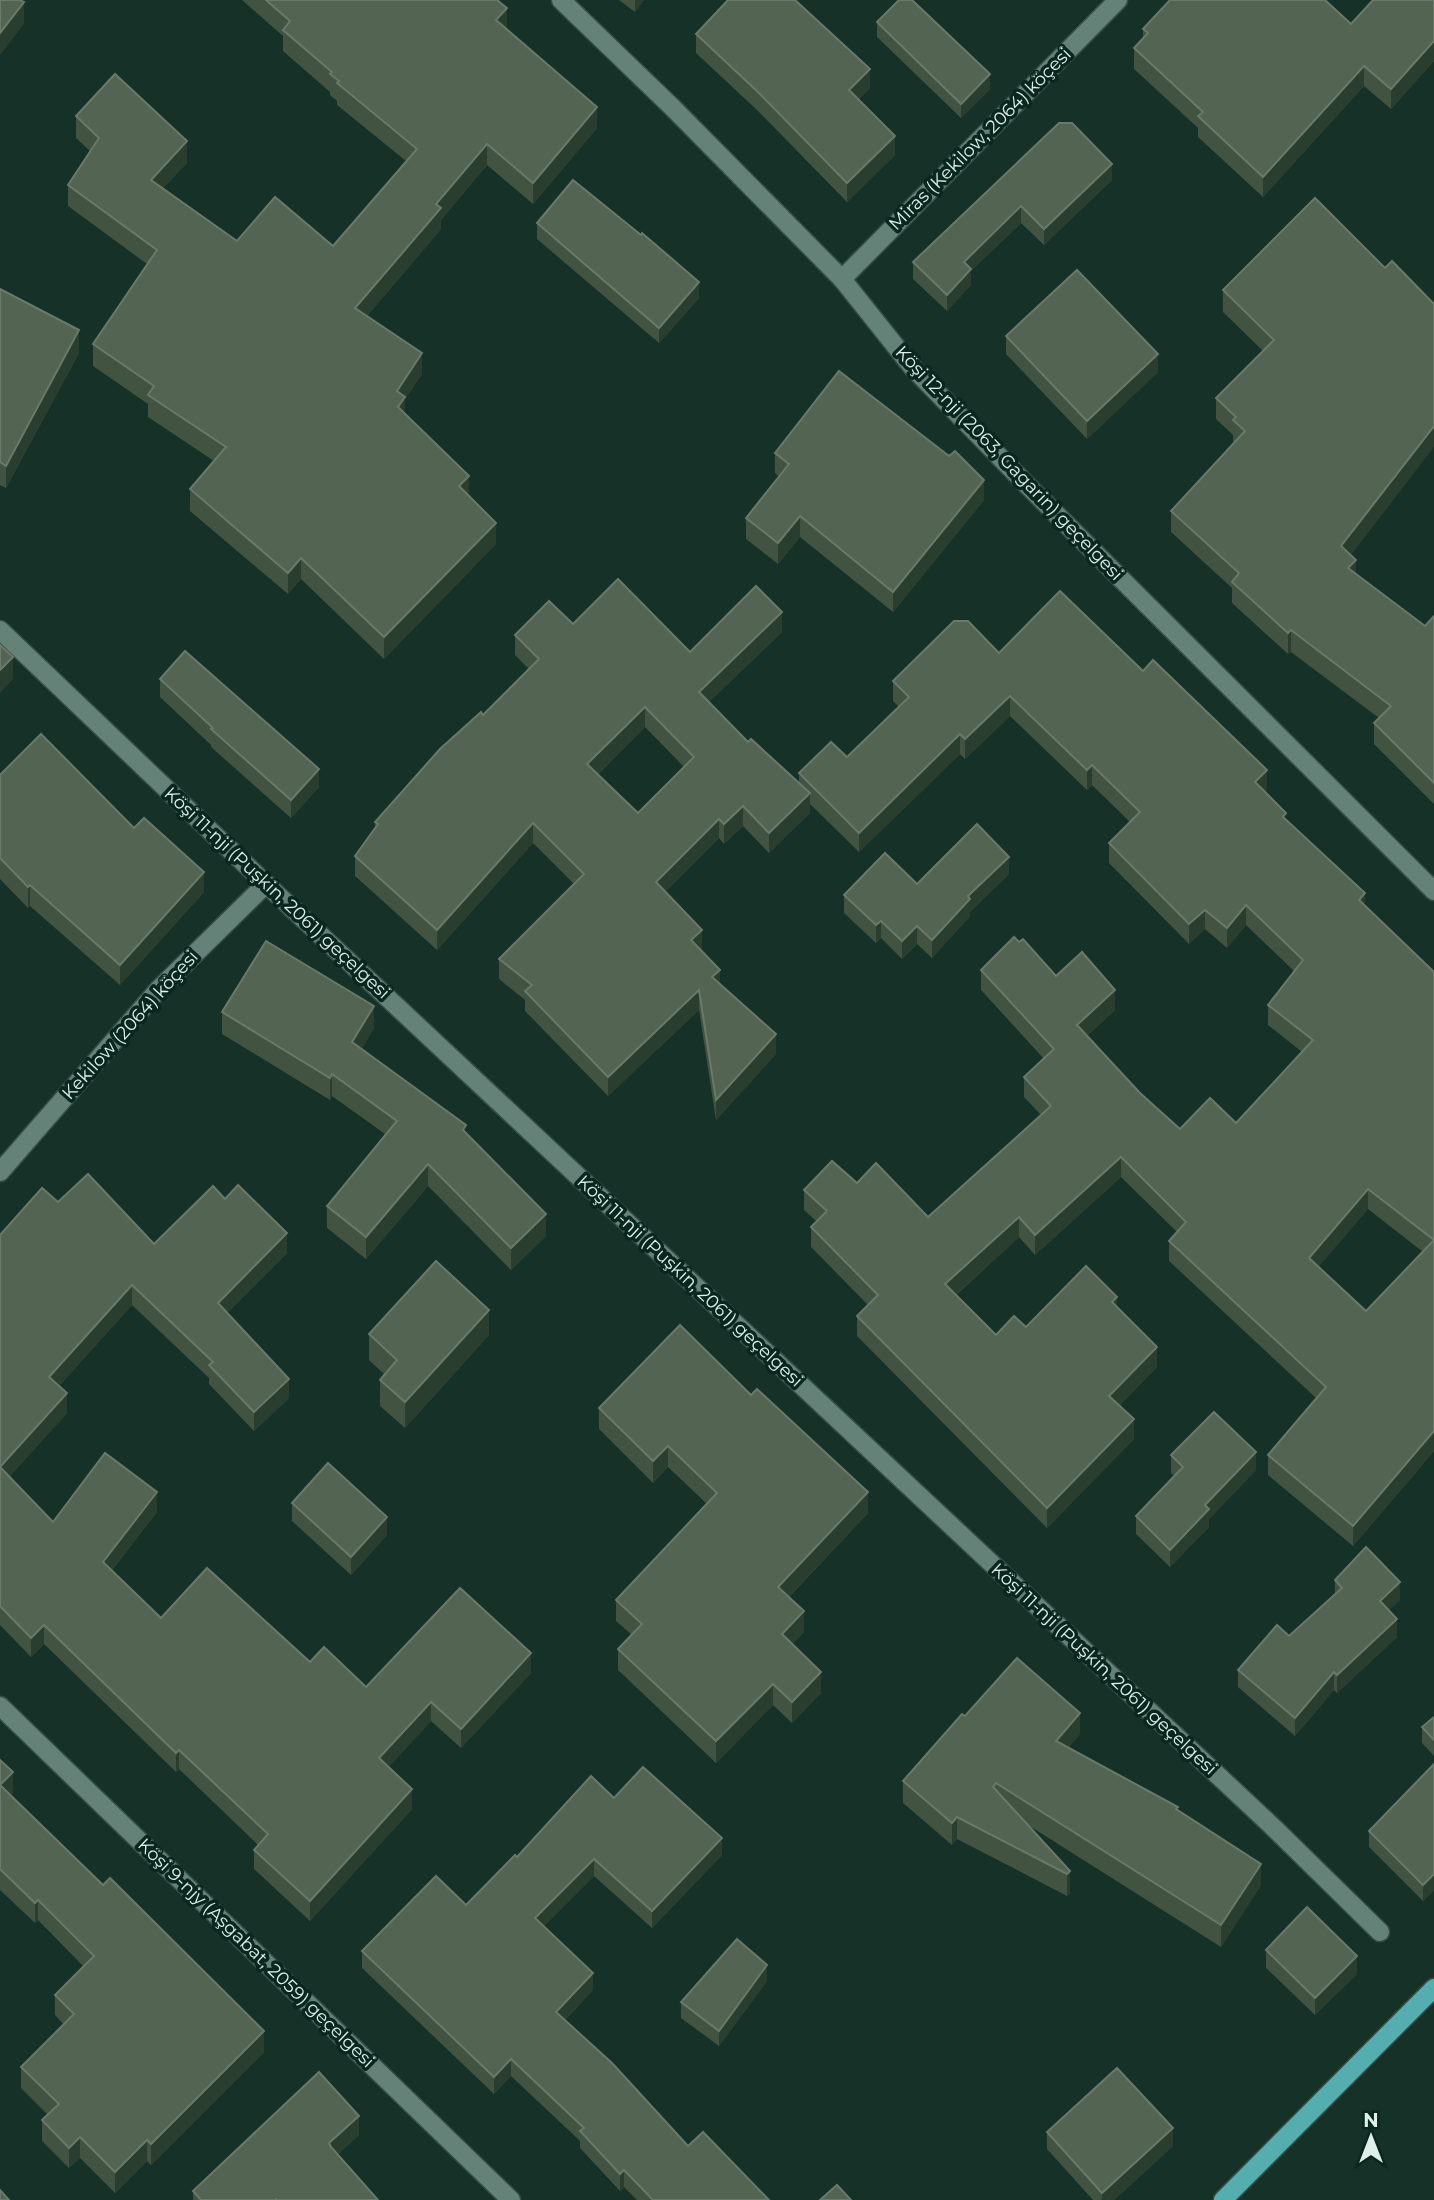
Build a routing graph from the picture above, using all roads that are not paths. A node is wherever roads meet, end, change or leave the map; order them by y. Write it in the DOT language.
graph roads {
  1 [pos="561,0"];
  2 [pos="1118,0"];
  3 [pos="842,278"];
  4 [pos="0,630"];
  5 [pos="266,884"];
  6 [pos="1434,891"];
  7 [pos="0,1171"];
  8 [pos="0,1706"];
  9 [pos="1380,1932"];
  10 [pos="1434,1988"];
  11 [pos="512,2200"];
  12 [pos="1223,2200"];
  1 -- 3 [label="street, Köşi 12-nji (2063, Gagarin) geçelgesi"];
  2 -- 3 [label="street, Miras (Kekilow, 2064) köçesi"];
  3 -- 6 [label="street, Köşi 12-nji (2063, Gagarin) geçelgesi"];
  4 -- 5 [label="street, Köşi 11-nji (Puşkin, 2061) geçelgesi"];
  5 -- 7 [label="street, Kekilow (2064) köçesi"];
  5 -- 9 [label="street, Köşi 11-nji (Puşkin, 2061) geçelgesi"];
  8 -- 11 [label="street, Köşi 9-njy (Aşgabat, 2059) geçelgesi"];
  10 -- 12 [label="main road"];
}
